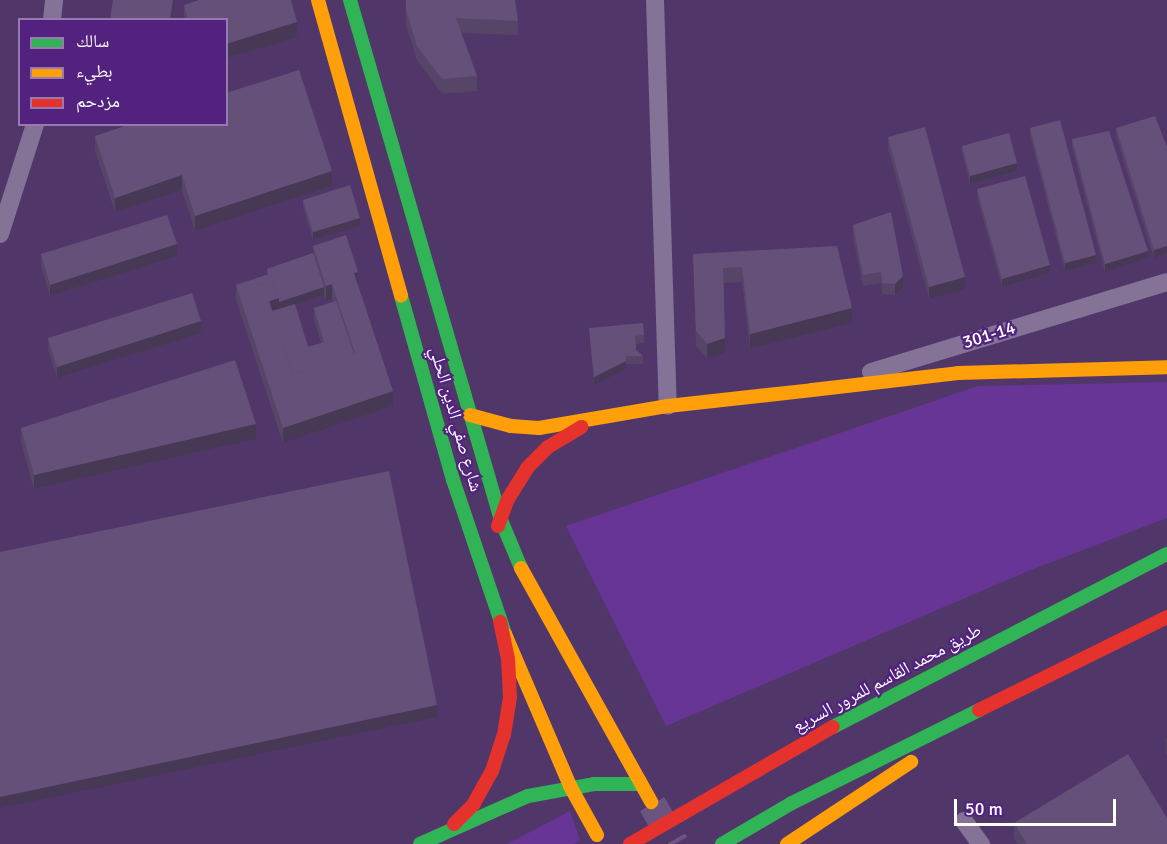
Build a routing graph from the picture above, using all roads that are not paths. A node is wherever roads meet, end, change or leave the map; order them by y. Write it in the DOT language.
graph roads {
  1 [pos="54,0"];
  2 [pos="318,0"];
  3 [pos="350,0"];
  4 [pos="655,0"];
  5 [pos="52,18"];
  6 [pos="34,126"];
  7 [pos="0,234"];
  8 [pos="1167,282"];
  9 [pos="1167,367"];
  10 [pos="812,390"];
  11 [pos="668,405"];
  12 [pos="470,415"];
  13 [pos="591,421"];
  14 [pos="501,520"];
  15 [pos="1167,554"];
  16 [pos="1167,617"];
  17 [pos="500,622"];
  18 [pos="1036,679"];
  19 [pos="641,784"];
  20 [pos="570,786"];
  21 [pos="651,802"];
  22 [pos="964,821"];
  23 [pos="447,831"];
  24 [pos="597,835"];
  25 [pos="420,844"];
  26 [pos="630,844"];
  27 [pos="722,844"];
  28 [pos="787,844"];
  29 [pos="981,844"];
  1 -- 5 [label="street"];
  2 -- 17 [label="main road, شارع صفي الدين الحلي"];
  3 -- 12 [label="main road, شارع صفي الدين الحلي"];
  4 -- 11 [label="street"];
  6 -- 7 [label="street"];
  8 -- 10 [label="street, 301-14"];
  9 -- 10 [label="main road"];
  10 -- 11 [label="main road"];
  11 -- 13 [label="main road"];
  12 -- 13 [label="main road"];
  12 -- 14 [label="main road, شارع صفي الدين الحلي"];
  13 -- 14 [label="main road"];
  14 -- 17 [label="main road"];
  14 -- 19 [label="main road, شارع صفي الدين الحلي"];
  15 -- 26 [label="main road, طريق محمد القاسم للمرور السريع"];
  16 -- 18 [label="main road"];
  17 -- 20 [label="main road, شارع صفي الدين الحلي"];
  17 -- 23 [label="main road"];
  18 -- 27 [label="main road"];
  18 -- 28 [label="main road"];
  19 -- 20 [label="main road"];
  19 -- 21 [label="main road, شارع صفي الدين الحلي"];
  20 -- 23 [label="main road"];
  20 -- 24 [label="main road, شارع صفي الدين الحلي"];
  22 -- 29 [label="street"];
  23 -- 25 [label="main road"];
}
